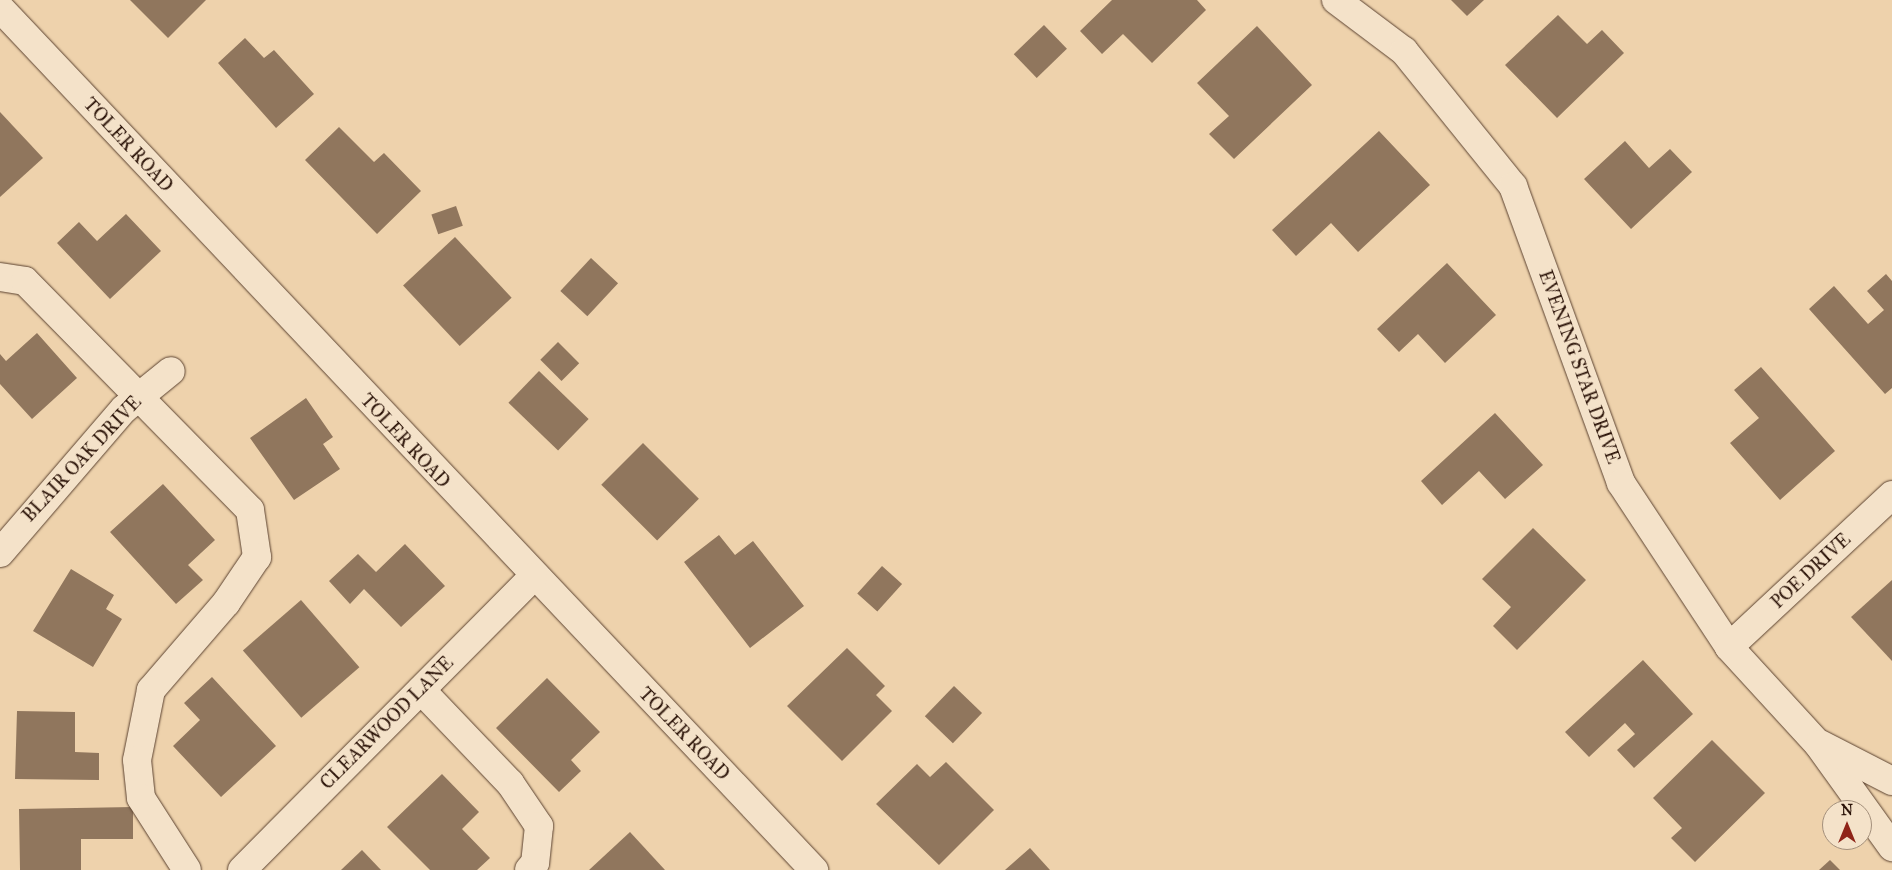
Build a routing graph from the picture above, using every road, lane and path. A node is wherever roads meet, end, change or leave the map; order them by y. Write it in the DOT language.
graph roads {
  1 [pos="1336,0"];
  2 [pos="0,8"];
  3 [pos="0,277"];
  4 [pos="172,371"];
  5 [pos="140,396"];
  6 [pos="1892,495"];
  7 [pos="0,553"];
  8 [pos="533,577"];
  9 [pos="1730,647"];
  10 [pos="420,690"];
  11 [pos="1818,744"];
  12 [pos="1892,781"];
  13 [pos="1892,847"];
  14 [pos="186,870"];
  15 [pos="242,870"];
  16 [pos="529,870"];
  17 [pos="814,870"];
  1 -- 9 [label="street, EVENING STAR DRIVE"];
  2 -- 8 [label="street, TOLER ROAD"];
  3 -- 5 [label="street"];
  4 -- 5 [label="street, BLAIR OAK DRIVE"];
  5 -- 7 [label="street, BLAIR OAK DRIVE"];
  5 -- 14 [label="street"];
  6 -- 9 [label="street, POE DRIVE"];
  8 -- 10 [label="street, CLEARWOOD LANE"];
  8 -- 17 [label="street, TOLER ROAD"];
  9 -- 11 [label="street, EVENING STAR DRIVE"];
  10 -- 15 [label="street, CLEARWOOD LANE"];
  10 -- 16 [label="street"];
  11 -- 12 [label="street, EVENING STAR DRIVE"];
  11 -- 13 [label="street, EVENING STAR DRIVE"];
}
